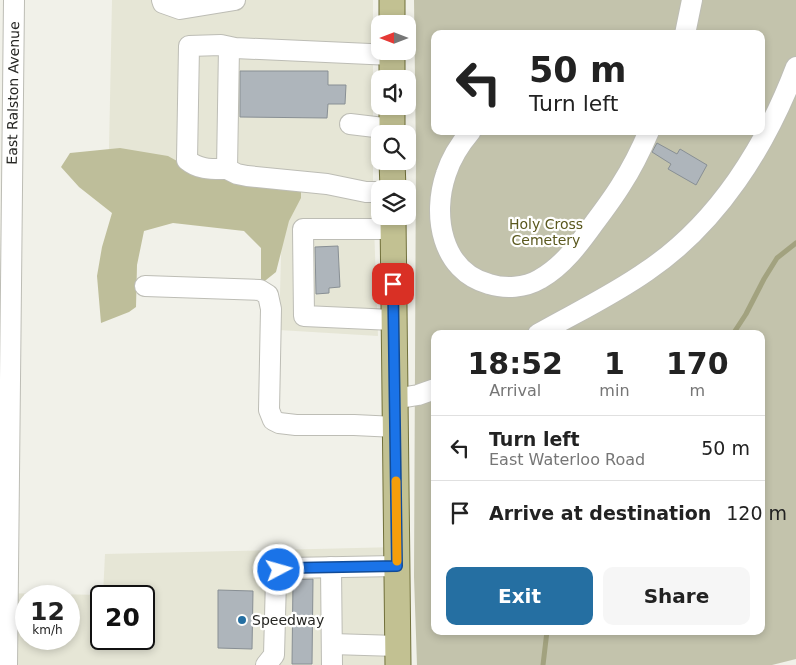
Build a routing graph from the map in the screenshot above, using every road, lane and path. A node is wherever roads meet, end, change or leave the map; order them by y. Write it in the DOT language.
graph roads {
  1 [pos="14,0"];
  2 [pos="162,0"];
  3 [pos="235,0"];
  4 [pos="392,0"];
  5 [pos="692,0"];
  6 [pos="392,15"];
  7 [pos="686,30"];
  8 [pos="229,47"];
  9 [pos="392,62"];
  10 [pos="796,67"];
  11 [pos="392,123"];
  12 [pos="350,124"];
  13 [pos="765,134"];
  14 [pos="468,135"];
  15 [pos="647,135"];
  16 [pos="765,135"];
  17 [pos="227,169"];
  18 [pos="371,192"];
  19 [pos="371,224"];
  20 [pos="393,225"];
  21 [pos="145,286"];
  22 [pos="5,312"];
  23 [pos="393,320"];
  24 [pos="545,330"];
  25 [pos="431,390"];
  26 [pos="394,399"];
  27 [pos="396,427"];
  28 [pos="397,566"];
  29 [pos="332,567"];
  30 [pos="332,644"];
  31 [pos="397,655"];
  32 [pos="7,665"];
  33 [pos="266,665"];
  34 [pos="332,665"];
  1 -- 22 [label="street, East Ralston Avenue"];
  2 -- 3 [label="street"];
  4 -- 6 [label="main road"];
  5 -- 7 [label="street"];
  8 -- 9 [label="street"];
  8 -- 17 [label="street"];
  8 -- 17 [label="street"];
  10 -- 13 [label="street"];
  11 -- 12 [label="street"];
  14 -- 15 [label="street"];
  16 -- 24 [label="street"];
  17 -- 18 [label="street"];
  19 -- 23 [label="street"];
  20 -- 23 [label="main road"];
  21 -- 27 [label="street"];
  22 -- 32 [label="street, East Ralston Avenue"];
  23 -- 26 [label="main road"];
  25 -- 26 [label="street"];
  26 -- 27 [label="main road"];
  27 -- 28 [label="main road"];
  28 -- 29 [label="street"];
  28 -- 31 [label="main road"];
  29 -- 30 [label="street"];
  29 -- 33 [label="street"];
  30 -- 31 [label="street"];
  30 -- 34 [label="street"];
}
